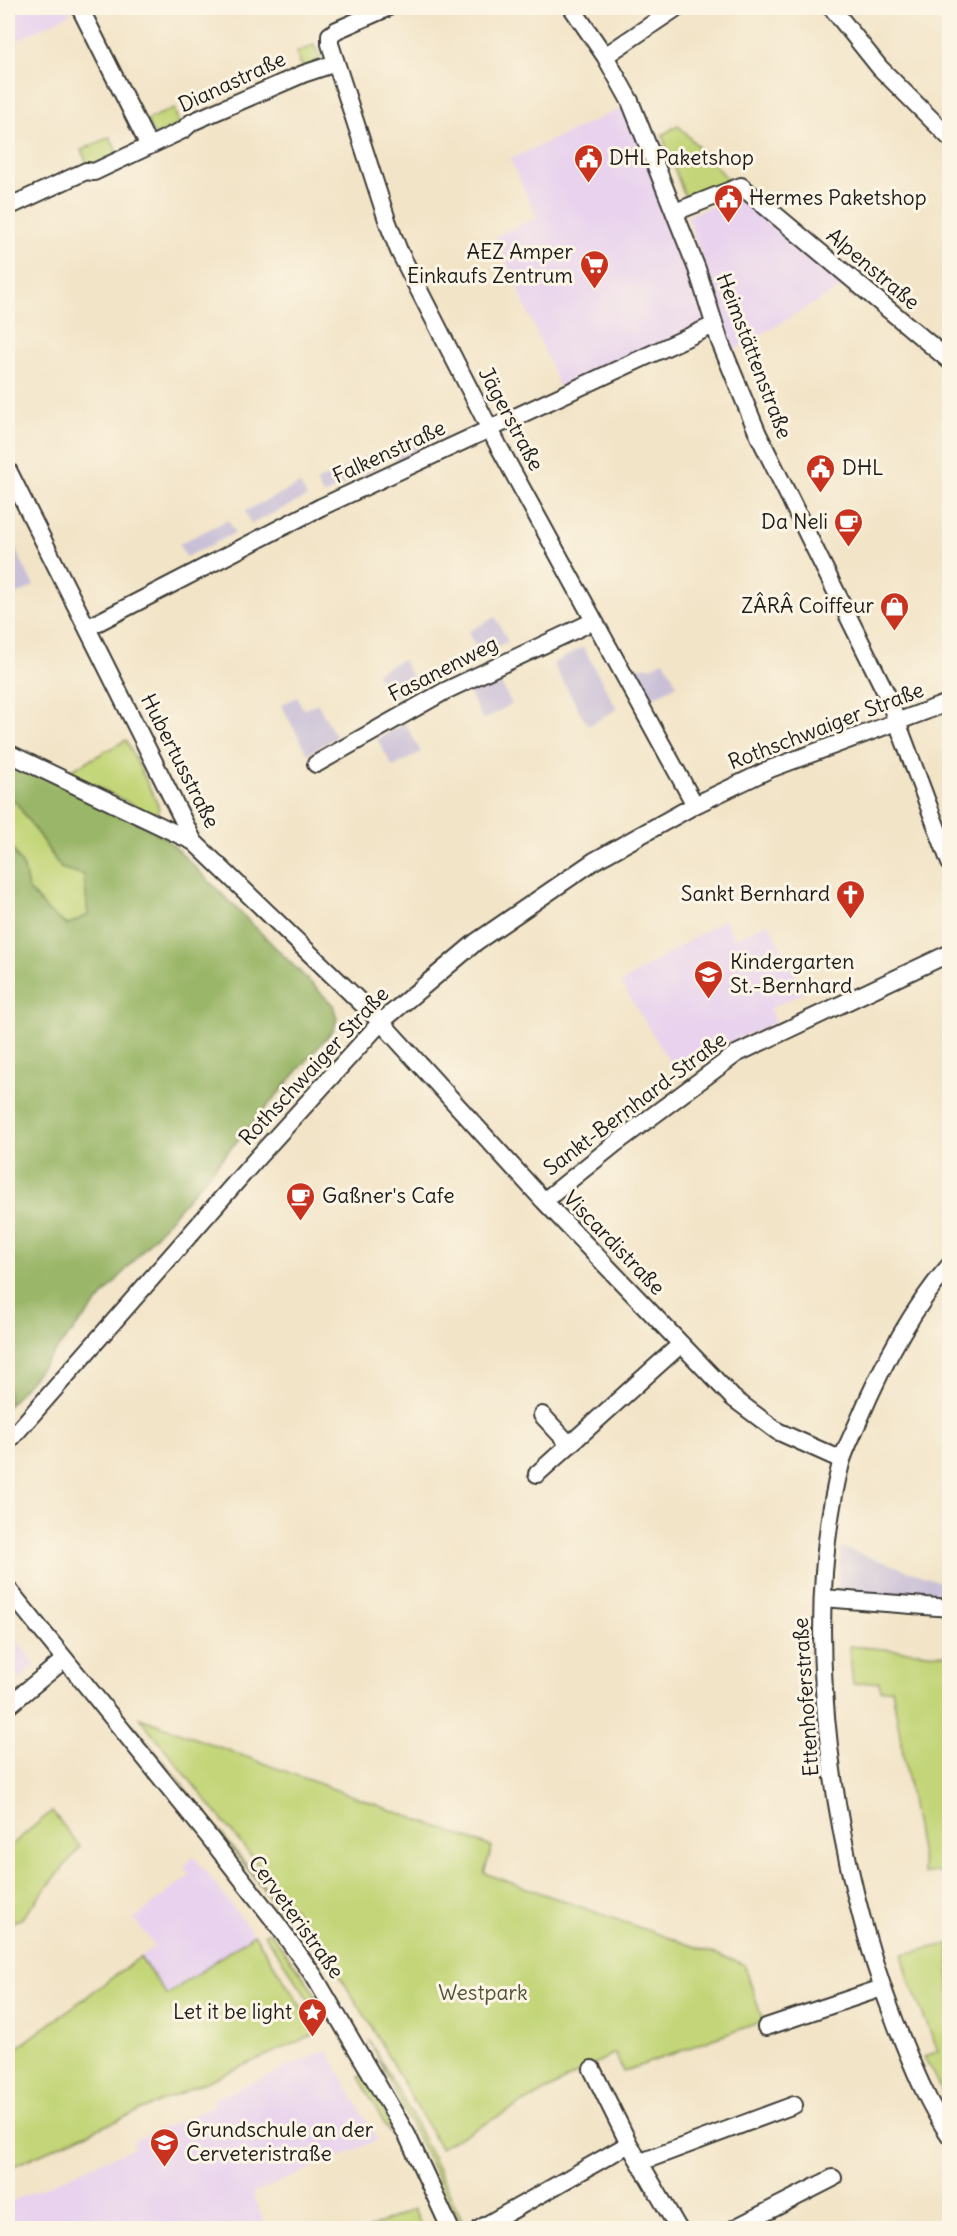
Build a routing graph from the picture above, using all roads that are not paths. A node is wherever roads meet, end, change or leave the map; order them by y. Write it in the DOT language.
graph roads {
  1 [pos="80,8"];
  2 [pos="387,8"];
  3 [pos="572,8"];
  4 [pos="676,8"];
  5 [pos="832,8"];
  6 [pos="605,56"];
  7 [pos="336,63"];
  8 [pos="950,138"];
  9 [pos="149,146"];
  10 [pos="8,207"];
  11 [pos="675,212"];
  12 [pos="714,325"];
  13 [pos="950,361"];
  14 [pos="490,430"];
  15 [pos="8,470"];
  16 [pos="594,621"];
  17 [pos="87,628"];
  18 [pos="950,702"];
  19 [pos="896,721"];
  20 [pos="8,753"];
  21 [pos="316,764"];
  22 [pos="695,806"];
  23 [pos="194,842"];
  24 [pos="950,863"];
  25 [pos="950,952"];
  26 [pos="381,1022"];
  27 [pos="544,1201"];
  28 [pos="950,1265"];
  29 [pos="680,1345"];
  30 [pos="542,1415"];
  31 [pos="8,1442"];
  32 [pos="570,1445"];
  33 [pos="842,1460"];
  34 [pos="537,1474"];
  35 [pos="8,1589"];
  36 [pos="824,1598"];
  37 [pos="950,1608"];
  38 [pos="65,1659"];
  39 [pos="8,1706"];
  40 [pos="882,1988"];
  41 [pos="766,2027"];
  42 [pos="592,2069"];
  43 [pos="794,2105"];
  44 [pos="950,2136"];
  45 [pos="629,2144"];
  46 [pos="640,2162"];
  47 [pos="832,2178"];
  48 [pos="450,2229"];
  49 [pos="481,2229"];
  50 [pos="678,2229"];
  51 [pos="735,2229"];
  1 -- 9 [label="street"];
  2 -- 7 [label="street, Jägerstraße"];
  3 -- 6 [label="street, Heimstättenstraße"];
  4 -- 6 [label="street"];
  5 -- 8 [label="street"];
  6 -- 11 [label="street, Heimstättenstraße"];
  7 -- 9 [label="street, Dianastraße"];
  7 -- 14 [label="street, Jägerstraße"];
  9 -- 10 [label="street, Dianastraße"];
  11 -- 12 [label="street, Heimstättenstraße"];
  11 -- 13 [label="street, Alpenstraße"];
  12 -- 14 [label="street, Falkenstraße"];
  12 -- 19 [label="street, Heimstättenstraße"];
  14 -- 16 [label="street, Jägerstraße"];
  14 -- 17 [label="street, Falkenstraße"];
  15 -- 17 [label="street, Hubertusstraße"];
  16 -- 21 [label="street, Fasanenweg"];
  16 -- 22 [label="street, Jägerstraße"];
  17 -- 23 [label="street, Hubertusstraße"];
  18 -- 19 [label="street, Rothschwaiger Straße"];
  19 -- 22 [label="street, Rothschwaiger Straße"];
  19 -- 24 [label="street, Heimstättenstraße"];
  20 -- 23 [label="street"];
  22 -- 26 [label="street, Rothschwaiger Straße"];
  23 -- 26 [label="street, Hubertusstraße"];
  25 -- 27 [label="street, Sankt-Bernhard-Straße"];
  26 -- 27 [label="street, Viscardistraße"];
  26 -- 31 [label="street, Rothschwaiger Straße"];
  27 -- 29 [label="street, Viscardistraße"];
  28 -- 33 [label="street, Ettenhoferstraße"];
  29 -- 32 [label="street"];
  29 -- 33 [label="street, Viscardistraße"];
  30 -- 32 [label="street"];
  32 -- 34 [label="street"];
  33 -- 36 [label="street, Ettenhoferstraße"];
  35 -- 38 [label="street, Cerveteristraße"];
  36 -- 37 [label="street"];
  36 -- 40 [label="street, Ettenhoferstraße"];
  38 -- 39 [label="street"];
  38 -- 48 [label="street, Cerveteristraße"];
  40 -- 41 [label="street"];
  40 -- 44 [label="street, Ettenhoferstraße"];
  42 -- 45 [label="street"];
  43 -- 46 [label="street"];
  45 -- 46 [label="street"];
  45 -- 49 [label="street"];
  46 -- 50 [label="street"];
  47 -- 51 [label="street"];
}
